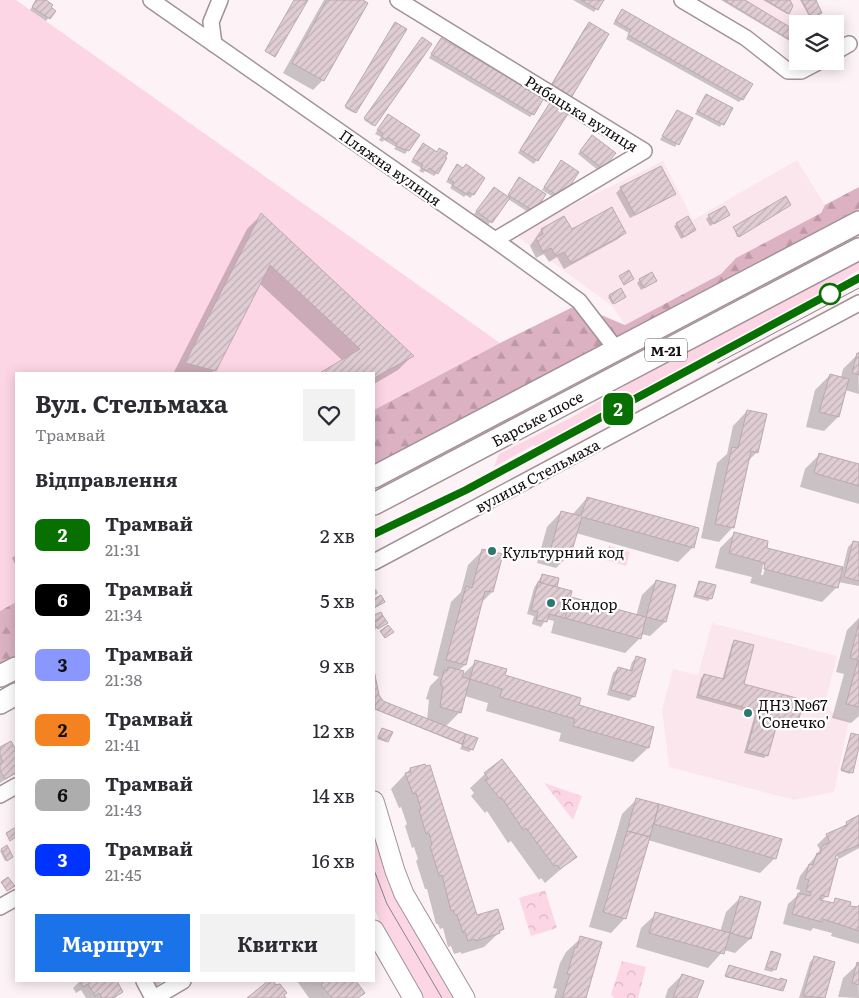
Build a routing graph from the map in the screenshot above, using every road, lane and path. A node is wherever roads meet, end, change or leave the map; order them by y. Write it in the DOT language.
graph roads {
  1 [pos="152,0"];
  2 [pos="220,0"];
  3 [pos="398,0"];
  4 [pos="682,0"];
  5 [pos="214,44"];
  6 [pos="848,44"];
  7 [pos="844,46"];
  8 [pos="803,70"];
  9 [pos="859,222"];
  10 [pos="495,240"];
  11 [pos="859,250"];
  12 [pos="859,303"];
  13 [pos="616,349"];
  14 [pos="375,477"];
  15 [pos="375,503"];
  16 [pos="375,561"];
  17 [pos="15,668"];
  18 [pos="0,676"];
  19 [pos="15,695"];
  20 [pos="0,703"];
  21 [pos="15,787"];
  22 [pos="0,795"];
  23 [pos="375,804"];
  24 [pos="15,899"];
  25 [pos="0,908"];
  26 [pos="375,932"];
  27 [pos="145,982"];
  28 [pos="181,982"];
  29 [pos="154,998"];
  30 [pos="413,998"];
  31 [pos="465,998"];
  1 -- 5 [label="street, Пляжна вулиця"];
  2 -- 5 [label="street"];
  3 -- 10 [label="street, Рибацька вулиця"];
  4 -- 8 [label="street"];
  5 -- 10 [label="street, Пляжна вулиця"];
  6 -- 7 [label="street"];
  9 -- 13 [label="highway, М-21"];
  10 -- 13 [label="street, Пляжна вулиця"];
  11 -- 15 [label="highway, Барське шосе / М-21"];
  12 -- 16 [label="street, вулиця Стельмаха"];
  13 -- 14 [label="highway, М-21"];
  17 -- 18 [label="highway"];
  19 -- 20 [label="highway"];
  21 -- 22 [label="street"];
  23 -- 31 [label="main road"];
  24 -- 25 [label="street"];
  26 -- 30 [label="main road"];
  27 -- 29 [label="street"];
  28 -- 29 [label="street"];
}
